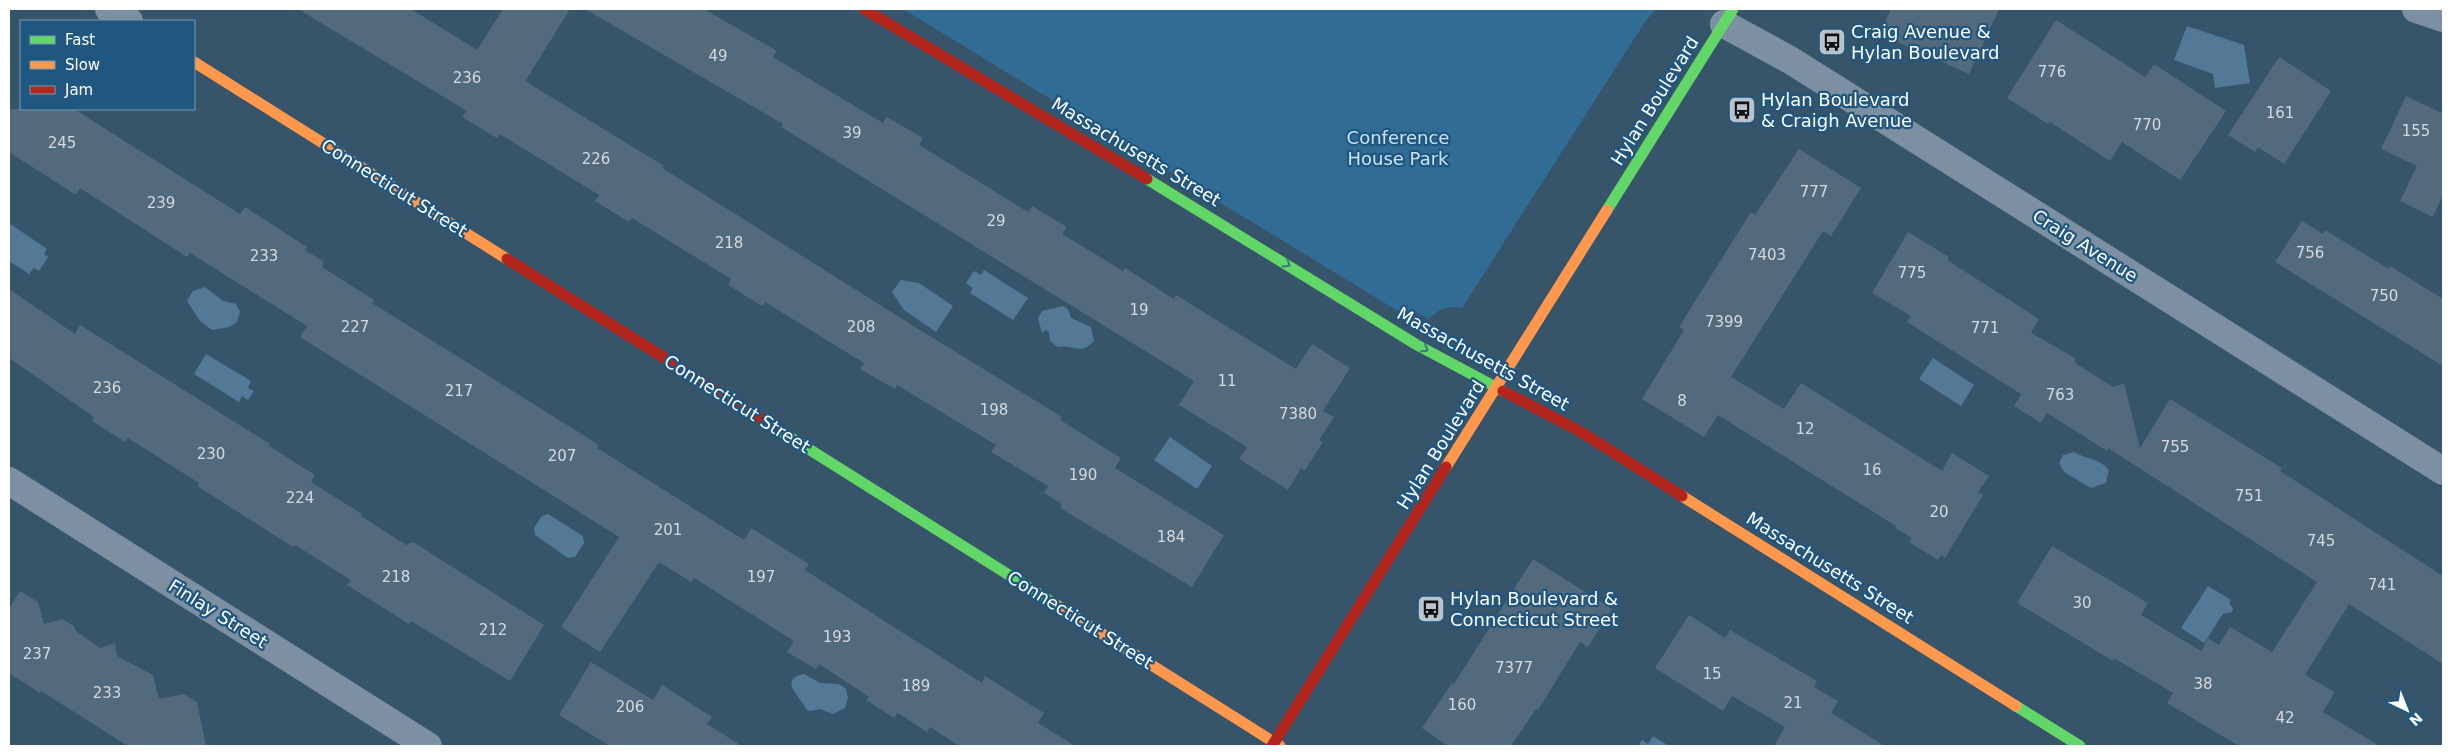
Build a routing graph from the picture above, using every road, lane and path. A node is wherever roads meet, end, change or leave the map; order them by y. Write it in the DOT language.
graph roads {
  1 [pos="109,9"];
  2 [pos="864,9"];
  3 [pos="2416,9"];
  4 [pos="1729,16"];
  5 [pos="2443,18"];
  6 [pos="127,20"];
  7 [pos="195,63"];
  8 [pos="1496,389"];
  9 [pos="2443,471"];
  10 [pos="9,481"];
  11 [pos="1275,745"];
  12 [pos="428,746"];
  13 [pos="2080,746"];
  1 -- 6 [label="street"];
  2 -- 8 [label="street, Massachusetts Street, one-way"];
  3 -- 5 [label="street"];
  4 -- 8 [label="street, Hylan Boulevard"];
  4 -- 9 [label="street, Craig Avenue"];
  7 -- 11 [label="street, Connecticut Street"];
  8 -- 11 [label="street, Hylan Boulevard"];
  8 -- 13 [label="street, Massachusetts Street"];
  10 -- 12 [label="street, Finlay Street"];
}
